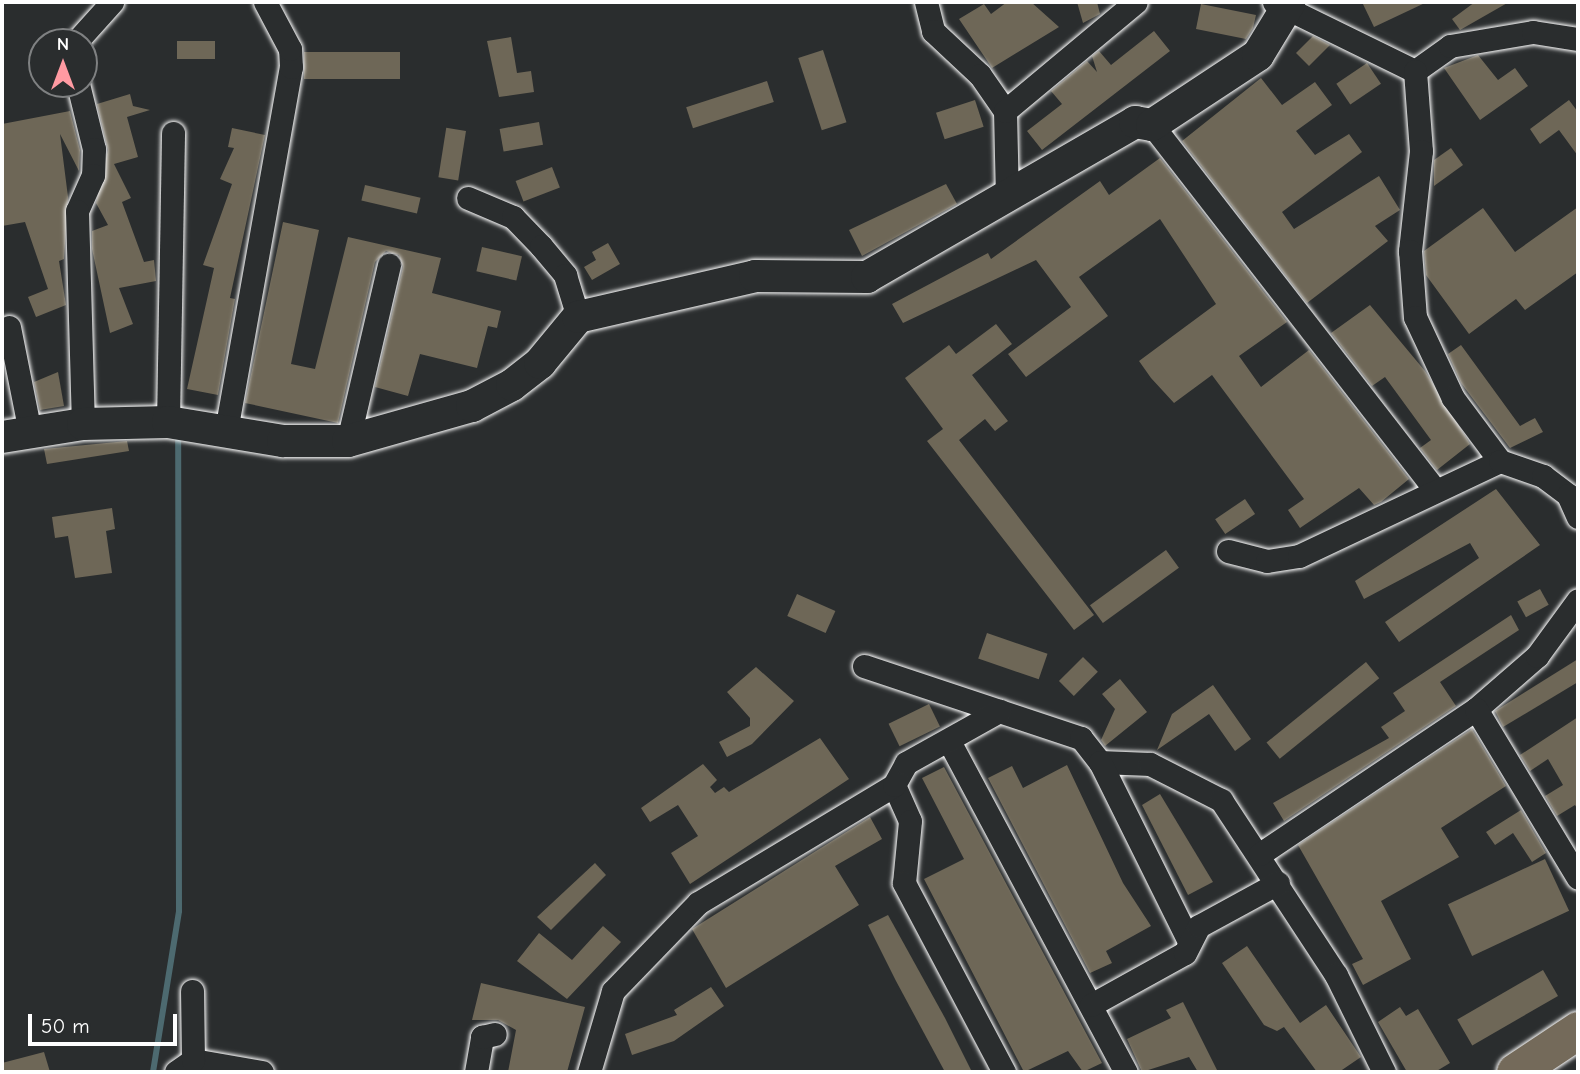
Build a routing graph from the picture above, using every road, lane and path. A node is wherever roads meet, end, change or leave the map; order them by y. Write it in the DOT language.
graph roads {
  1 [pos="112,2"];
  2 [pos="265,2"];
  3 [pos="926,2"];
  4 [pos="1136,2"];
  5 [pos="1285,3"];
  6 [pos="89,28"];
  7 [pos="1578,39"];
  8 [pos="1415,71"];
  9 [pos="81,98"];
  10 [pos="1005,111"];
  11 [pos="1152,125"];
  12 [pos="173,133"];
  13 [pos="1007,197"];
  14 [pos="468,198"];
  15 [pos="389,265"];
  16 [pos="578,317"];
  17 [pos="9,327"];
  18 [pos="168,422"];
  19 [pos="83,424"];
  20 [pos="226,431"];
  21 [pos="16,435"];
  22 [pos="348,441"];
  23 [pos="1500,461"];
  24 [pos="1434,489"];
  25 [pos="1578,517"];
  26 [pos="1228,551"];
  27 [pos="1578,600"];
  28 [pos="864,666"];
  29 [pos="1476,709"];
  30 [pos="999,712"];
  31 [pos="950,743"];
  32 [pos="1100,762"];
  33 [pos="894,785"];
  34 [pos="1259,854"];
  35 [pos="1578,878"];
  36 [pos="1278,883"];
  37 [pos="1189,941"];
  38 [pos="192,991"];
  39 [pos="1091,1005"];
  40 [pos="1578,1030"];
  41 [pos="495,1034"];
  42 [pos="185,1066"];
  43 [pos="262,1072"];
  44 [pos="476,1072"];
  45 [pos="589,1072"];
  46 [pos="1004,1072"];
  47 [pos="1126,1072"];
  48 [pos="1384,1072"];
  49 [pos="1515,1072"];
  1 -- 6 [label="street"];
  2 -- 20 [label="street"];
  3 -- 10 [label="street"];
  4 -- 10 [label="street"];
  5 -- 8 [label="street"];
  5 -- 11 [label="street"];
  7 -- 8 [label="street"];
  8 -- 23 [label="street"];
  9 -- 19 [label="street"];
  10 -- 13 [label="street"];
  11 -- 13 [label="street"];
  11 -- 24 [label="street"];
  12 -- 18 [label="street"];
  13 -- 16 [label="street"];
  14 -- 16 [label="street"];
  15 -- 22 [label="street"];
  16 -- 22 [label="street"];
  17 -- 21 [label="street"];
  18 -- 19 [label="street"];
  18 -- 20 [label="street"];
  19 -- 21 [label="street"];
  20 -- 22 [label="street"];
  23 -- 24 [label="street"];
  23 -- 25 [label="street"];
  24 -- 26 [label="street"];
  27 -- 29 [label="street"];
  28 -- 30 [label="street"];
  29 -- 34 [label="street"];
  29 -- 35 [label="street"];
  30 -- 31 [label="street"];
  30 -- 32 [label="street"];
  31 -- 33 [label="street"];
  31 -- 39 [label="street"];
  32 -- 34 [label="street"];
  32 -- 37 [label="street"];
  33 -- 45 [label="street"];
  33 -- 46 [label="street"];
  34 -- 36 [label="street"];
  36 -- 37 [label="street"];
  36 -- 48 [label="street"];
  37 -- 39 [label="street"];
  38 -- 42 [label="street"];
  39 -- 47 [label="street"];
  40 -- 49 [label="main road"];
  41 -- 44 [label="street"];
  42 -- 43 [label="street"];
}
